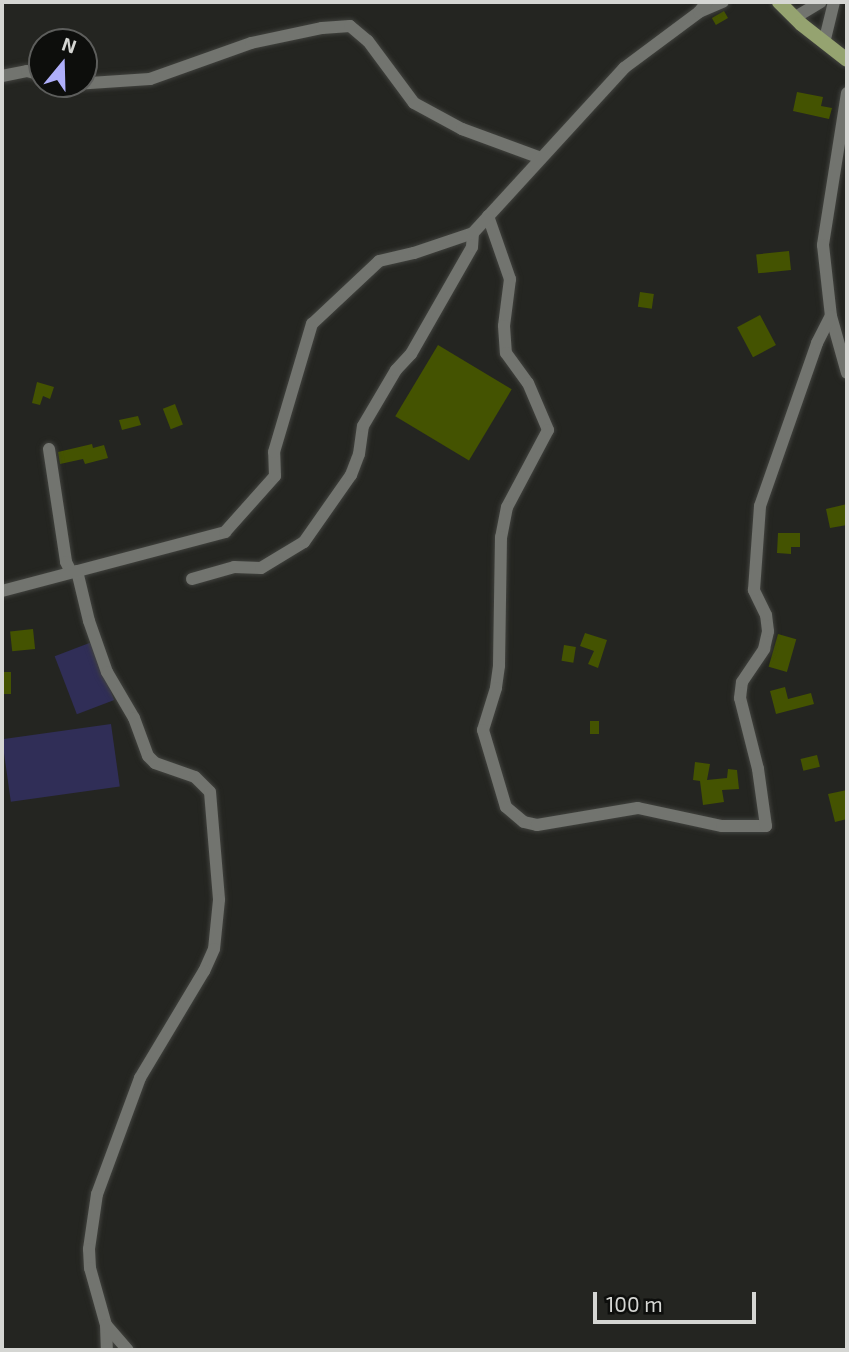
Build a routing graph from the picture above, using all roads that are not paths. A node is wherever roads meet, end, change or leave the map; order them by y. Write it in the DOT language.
graph roads {
  1 [pos="723,2"];
  2 [pos="779,2"];
  3 [pos="821,2"];
  4 [pos="834,2"];
  5 [pos="703,7"];
  6 [pos="794,18"];
  7 [pos="824,43"];
  8 [pos="847,60"];
  9 [pos="28,71"];
  10 [pos="2,76"];
  11 [pos="98,82"];
  12 [pos="847,93"];
  13 [pos="541,158"];
  14 [pos="488,216"];
  15 [pos="473,233"];
  16 [pos="831,316"];
  17 [pos="847,373"];
  18 [pos="48,449"];
  19 [pos="74,571"];
  20 [pos="192,579"];
  21 [pos="2,590"];
  22 [pos="106,1325"];
  23 [pos="107,1350"];
  24 [pos="128,1350"];
  1 -- 5 [label="street"];
  2 -- 6 [label="main road"];
  3 -- 6 [label="street"];
  4 -- 7 [label="street"];
  5 -- 13 [label="street"];
  6 -- 7 [label="main road"];
  7 -- 8 [label="main road"];
  9 -- 10 [label="street"];
  11 -- 13 [label="street"];
  12 -- 16 [label="street"];
  13 -- 14 [label="street"];
  14 -- 15 [label="street"];
  14 -- 16 [label="street"];
  15 -- 19 [label="street"];
  15 -- 20 [label="street"];
  16 -- 17 [label="street"];
  18 -- 19 [label="street"];
  19 -- 21 [label="street"];
  19 -- 22 [label="street"];
  22 -- 23 [label="street"];
  22 -- 24 [label="street"];
}
